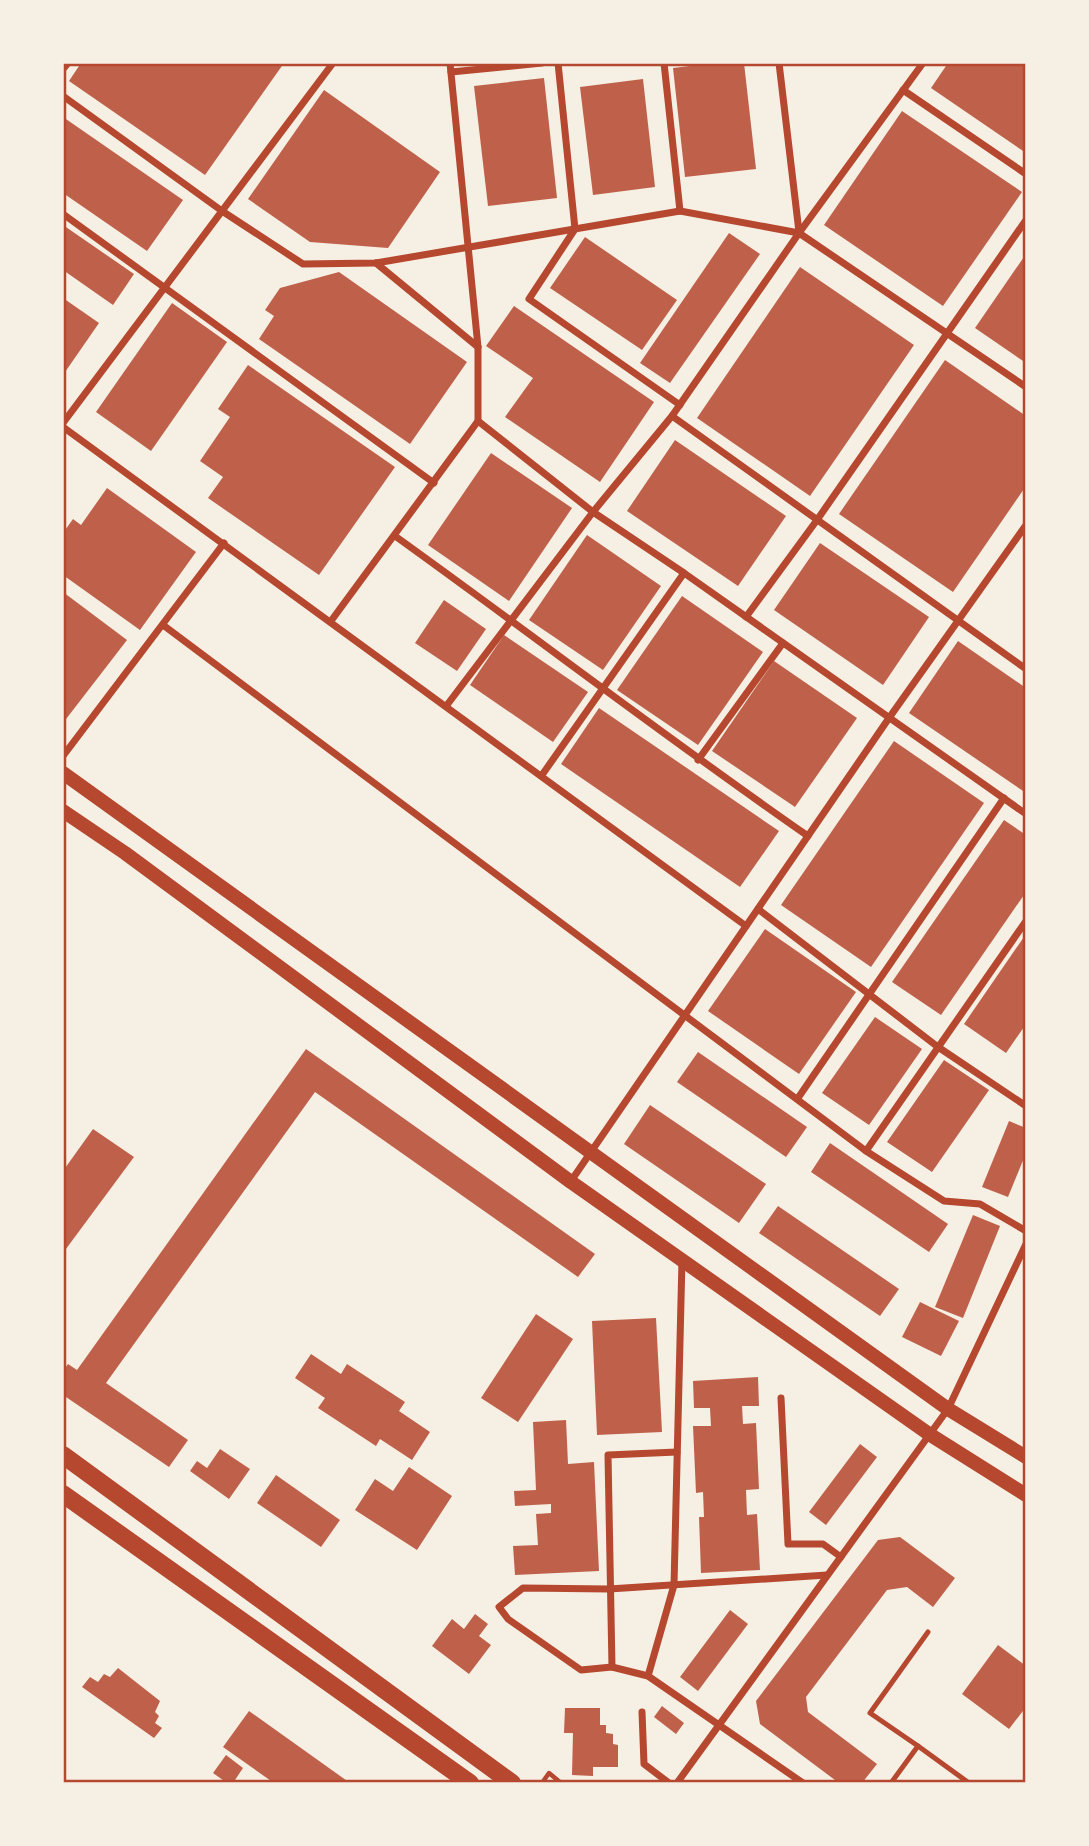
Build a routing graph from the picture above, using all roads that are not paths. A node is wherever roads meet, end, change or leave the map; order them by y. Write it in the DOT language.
graph roads {
  1 [pos="68,63"];
  2 [pos="333,63"];
  3 [pos="450,63"];
  4 [pos="542,63"];
  5 [pos="558,63"];
  6 [pos="664,63"];
  7 [pos="779,63"];
  8 [pos="923,63"];
  9 [pos="63,69"];
  10 [pos="451,72"];
  11 [pos="903,90"];
  12 [pos="63,96"];
  13 [pos="1026,174"];
  14 [pos="222,211"];
  15 [pos="680,211"];
  16 [pos="63,214"];
  17 [pos="1026,220"];
  18 [pos="575,229"];
  19 [pos="799,233"];
  20 [pos="469,248"];
  21 [pos="376,263"];
  22 [pos="165,287"];
  23 [pos="947,333"];
  24 [pos="478,348"];
  25 [pos="1026,387"];
  26 [pos="681,405"];
  27 [pos="672,416"];
  28 [pos="478,421"];
  29 [pos="63,425"];
  30 [pos="433,483"];
  31 [pos="593,512"];
  32 [pos="817,520"];
  33 [pos="1026,525"];
  34 [pos="395,536"];
  35 [pos="225,543"];
  36 [pos="684,573"];
  37 [pos="746,617"];
  38 [pos="511,619"];
  39 [pos="331,621"];
  40 [pos="958,622"];
  41 [pos="163,625"];
  42 [pos="783,643"];
  43 [pos="1026,669"];
  44 [pos="603,690"];
  45 [pos="447,705"];
  46 [pos="889,718"];
  47 [pos="63,756"];
  48 [pos="698,760"];
  49 [pos="63,772"];
  50 [pos="542,775"];
  51 [pos="1004,798"];
  52 [pos="63,811"];
  53 [pos="1026,814"];
  54 [pos="808,836"];
  55 [pos="758,909"];
  56 [pos="1026,921"];
  57 [pos="746,926"];
  58 [pos="869,994"];
  59 [pos="686,1014"];
  60 [pos="939,1047"];
  61 [pos="798,1098"];
  62 [pos="1026,1106"];
  63 [pos="591,1151"];
  64 [pos="866,1151"];
  65 [pos="571,1182"];
  66 [pos="1026,1230"];
  67 [pos="1026,1244"];
  68 [pos="682,1260"];
  69 [pos="781,1398"];
  70 [pos="948,1409"];
  71 [pos="929,1434"];
  72 [pos="677,1452"];
  73 [pos="63,1455"];
  74 [pos="1026,1457"];
  75 [pos="63,1494"];
  76 [pos="1026,1495"];
  77 [pos="841,1556"];
  78 [pos="827,1576"];
  79 [pos="674,1585"];
  80 [pos="609,1589"];
  81 [pos="928,1632"];
  82 [pos="612,1667"];
  83 [pos="648,1676"];
  84 [pos="642,1712"];
  85 [pos="720,1724"];
  86 [pos="918,1746"];
  87 [pos="470,1783"];
  88 [pos="512,1783"];
  89 [pos="669,1783"];
  90 [pos="677,1783"];
  91 [pos="803,1783"];
  92 [pos="891,1783"];
  93 [pos="970,1783"];
  1 -- 9 [label="street"];
  2 -- 14 [label="street"];
  3 -- 10 [label="street"];
  4 -- 10 [label="street"];
  5 -- 18 [label="street"];
  6 -- 15 [label="street"];
  7 -- 19 [label="street"];
  8 -- 11 [label="street"];
  10 -- 20 [label="street"];
  11 -- 13 [label="street"];
  11 -- 19 [label="street"];
  12 -- 14 [label="street"];
  14 -- 21 [label="street"];
  14 -- 22 [label="street"];
  15 -- 18 [label="street"];
  15 -- 19 [label="street"];
  16 -- 22 [label="street"];
  17 -- 23 [label="street"];
  18 -- 20 [label="street"];
  18 -- 26 [label="street"];
  19 -- 23 [label="street"];
  19 -- 26 [label="street"];
  20 -- 21 [label="street"];
  20 -- 24 [label="street"];
  21 -- 24 [label="street"];
  22 -- 29 [label="street"];
  22 -- 30 [label="street"];
  23 -- 25 [label="street"];
  23 -- 32 [label="street"];
  24 -- 28 [label="street"];
  26 -- 27 [label="street"];
  27 -- 31 [label="street"];
  27 -- 32 [label="street"];
  28 -- 30 [label="street"];
  28 -- 31 [label="street"];
  29 -- 35 [label="street"];
  30 -- 34 [label="street"];
  31 -- 36 [label="street"];
  31 -- 38 [label="street"];
  32 -- 37 [label="street"];
  32 -- 40 [label="street"];
  33 -- 40 [label="street"];
  34 -- 38 [label="street"];
  34 -- 39 [label="street"];
  35 -- 39 [label="street"];
  35 -- 41 [label="street"];
  36 -- 37 [label="street"];
  36 -- 44 [label="street"];
  37 -- 42 [label="street"];
  38 -- 44 [label="street"];
  38 -- 45 [label="street"];
  39 -- 45 [label="street"];
  40 -- 43 [label="street"];
  40 -- 46 [label="street"];
  41 -- 47 [label="street"];
  41 -- 59 [label="street"];
  42 -- 46 [label="street"];
  42 -- 48 [label="street"];
  44 -- 48 [label="street"];
  44 -- 50 [label="street"];
  45 -- 50 [label="street"];
  46 -- 51 [label="street"];
  46 -- 54 [label="street"];
  48 -- 54 [label="street"];
  49 -- 63 [label="main road"];
  50 -- 57 [label="street"];
  51 -- 53 [label="street"];
  51 -- 58 [label="street"];
  52 -- 65 [label="main road"];
  54 -- 55 [label="street"];
  55 -- 57 [label="street"];
  55 -- 58 [label="street"];
  56 -- 60 [label="street"];
  57 -- 59 [label="street"];
  58 -- 60 [label="street"];
  58 -- 61 [label="street"];
  59 -- 61 [label="street"];
  59 -- 63 [label="street"];
  60 -- 62 [label="street"];
  60 -- 64 [label="street"];
  61 -- 64 [label="street"];
  63 -- 65 [label="street"];
  63 -- 70 [label="main road"];
  64 -- 66 [label="street"];
  65 -- 68 [label="main road"];
  67 -- 70 [label="street"];
  68 -- 71 [label="main road"];
  68 -- 72 [label="street"];
  69 -- 77 [label="street"];
  70 -- 71 [label="street"];
  70 -- 74 [label="main road"];
  71 -- 76 [label="main road"];
  71 -- 77 [label="street"];
  72 -- 79 [label="street"];
  72 -- 80 [label="street"];
  73 -- 88 [label="main road"];
  75 -- 87 [label="main road"];
  77 -- 78 [label="street"];
  78 -- 79 [label="street"];
  78 -- 85 [label="street"];
  79 -- 80 [label="street"];
  79 -- 83 [label="street"];
  80 -- 82 [label="street"];
  80 -- 82 [label="street"];
  81 -- 86 [label="lane"];
  82 -- 83 [label="street"];
  83 -- 85 [label="street"];
  84 -- 89 [label="street"];
  85 -- 90 [label="street"];
  85 -- 91 [label="street"];
  86 -- 92 [label="lane"];
  86 -- 93 [label="lane"];
}
